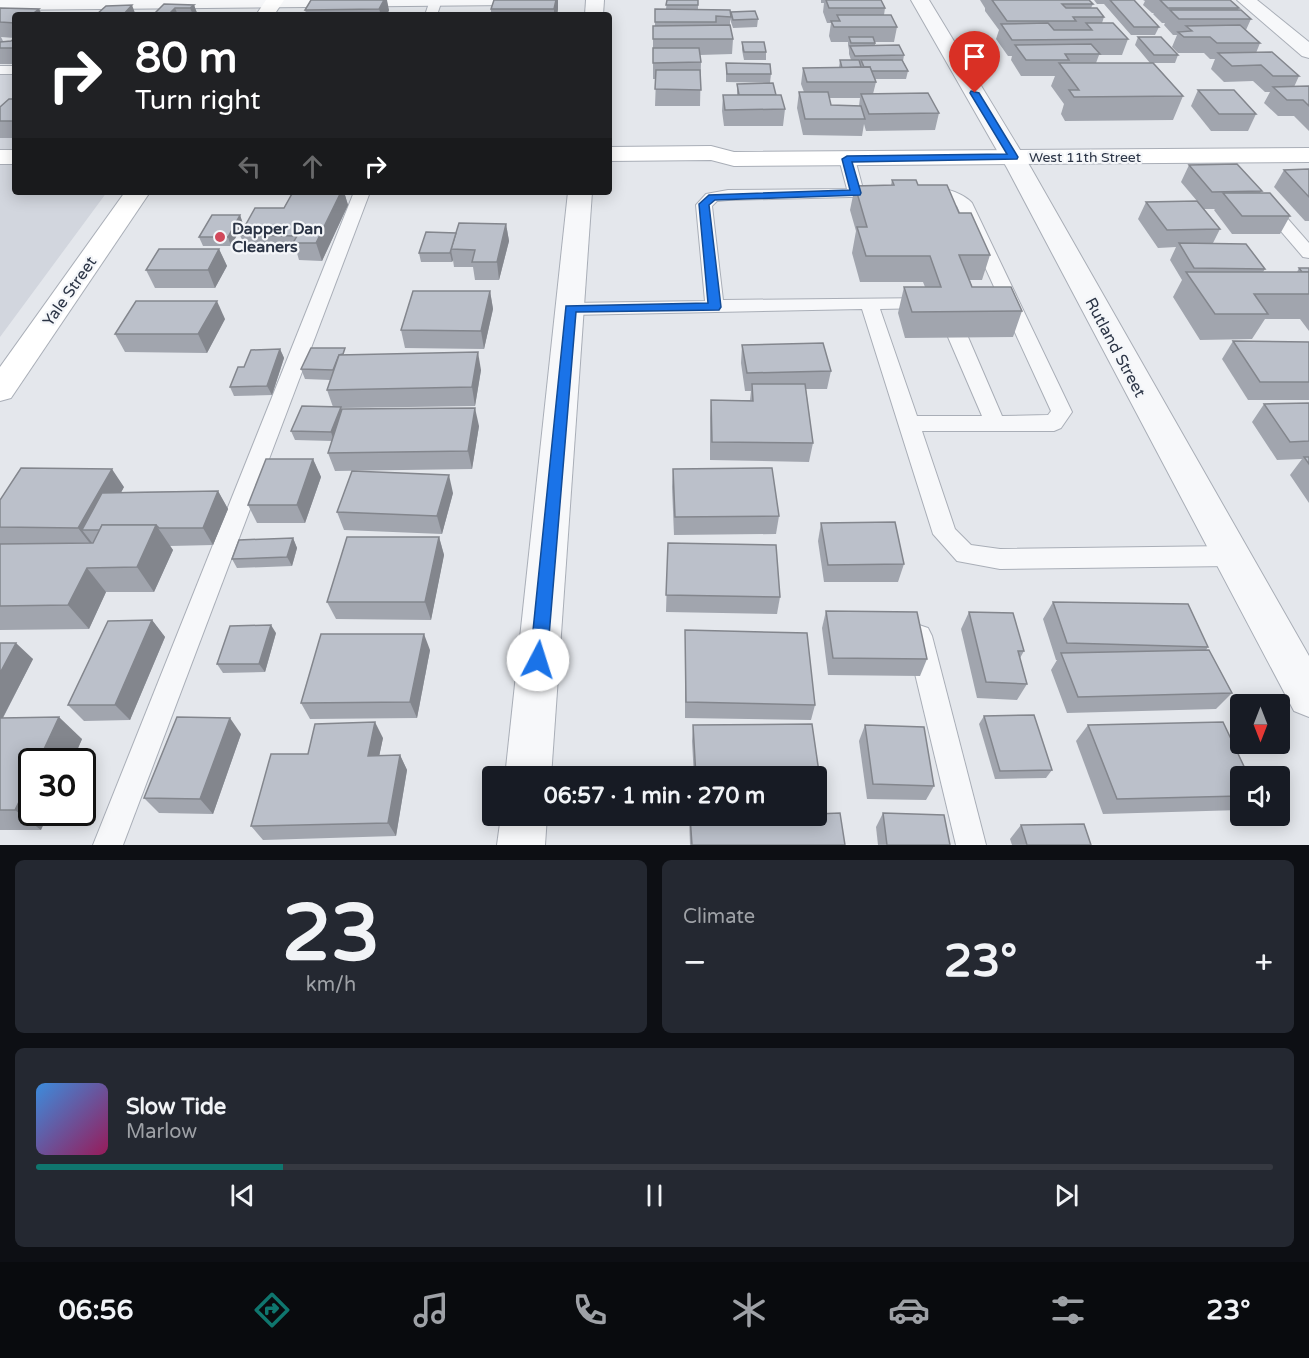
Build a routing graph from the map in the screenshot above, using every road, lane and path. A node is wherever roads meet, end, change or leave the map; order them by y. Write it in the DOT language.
graph roads {
  1 [pos="522,0"];
  2 [pos="920,0"];
  3 [pos="1246,0"];
  4 [pos="0,5"];
  5 [pos="434,5"];
  6 [pos="271,6"];
  7 [pos="1309,52"];
  8 [pos="612,154"];
  9 [pos="1309,155"];
  10 [pos="1222,156"];
  11 [pos="1013,157"];
  12 [pos="734,159"];
  13 [pos="847,159"];
  14 [pos="612,167"];
  15 [pos="1239,173"];
  16 [pos="1254,191"];
  17 [pos="856,193"];
  18 [pos="136,195"];
  19 [pos="361,195"];
  20 [pos="580,195"];
  21 [pos="1309,253"];
  22 [pos="931,303"];
  23 [pos="870,305"];
  24 [pos="715,307"];
  25 [pos="570,309"];
  26 [pos="958,337"];
  27 [pos="0,390"];
  28 [pos="995,423"];
  29 [pos="909,424"];
  30 [pos="1230,556"];
  31 [pos="916,628"];
  32 [pos="1309,697"];
  33 [pos="529,766"];
  34 [pos="523,826"];
  35 [pos="108,845"];
  36 [pos="521,845"];
  37 [pos="971,845"];
  1 -- 5 [label="street"];
  2 -- 11 [label="street, Rutland Street"];
  3 -- 7 [label="street"];
  4 -- 6 [label="street"];
  5 -- 6 [label="street"];
  8 -- 12 [label="main road, West 11th Street"];
  9 -- 10 [label="main road, West 11th Street"];
  10 -- 11 [label="main road, West 11th Street"];
  10 -- 15 [label="lane"];
  11 -- 13 [label="main road, West 11th Street"];
  11 -- 30 [label="street, Rutland Street"];
  12 -- 13 [label="main road, West 11th Street"];
  12 -- 14 [label="main road"];
  13 -- 17 [label="lane"];
  16 -- 21 [label="lane"];
  17 -- 24 [label="lane"];
  17 -- 28 [label="lane"];
  18 -- 27 [label="main road, Yale Street"];
  19 -- 35 [label="lane"];
  20 -- 25 [label="street"];
  22 -- 23 [label="lane"];
  23 -- 24 [label="lane"];
  23 -- 29 [label="lane"];
  24 -- 25 [label="lane"];
  25 -- 33 [label="street"];
  26 -- 28 [label="lane"];
  28 -- 29 [label="lane"];
  29 -- 30 [label="lane"];
  30 -- 32 [label="street, Rutland Street"];
  31 -- 37 [label="lane"];
  34 -- 36 [label="street"];
}
